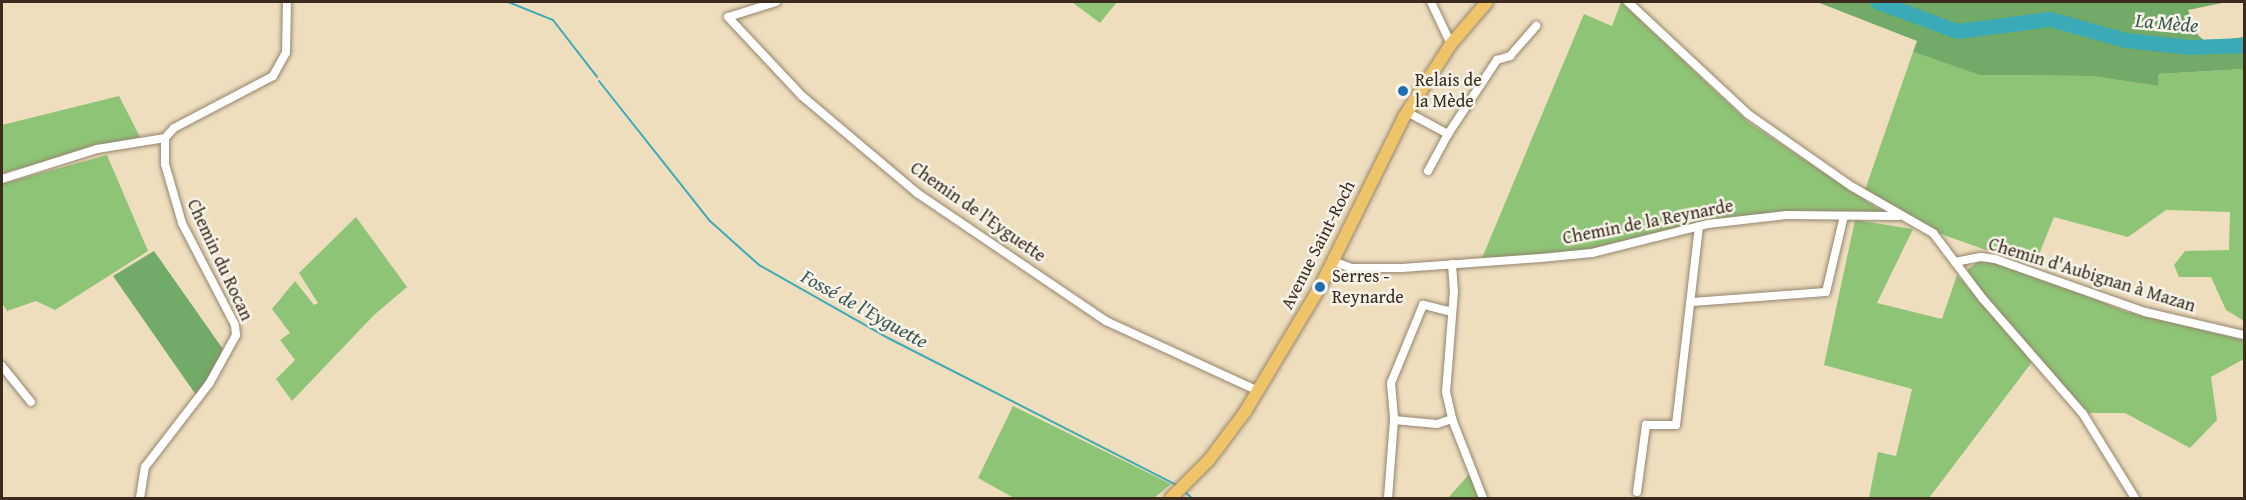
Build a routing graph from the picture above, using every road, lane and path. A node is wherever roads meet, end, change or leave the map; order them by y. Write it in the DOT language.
graph roads {
  1 [pos="287,2"];
  2 [pos="776,2"];
  3 [pos="1431,2"];
  4 [pos="1487,2"];
  5 [pos="1628,2"];
  6 [pos="1536,26"];
  7 [pos="1451,44"];
  8 [pos="1407,112"];
  9 [pos="1448,134"];
  10 [pos="165,138"];
  11 [pos="1428,171"];
  12 [pos="2,179"];
  13 [pos="1844,216"];
  14 [pos="1899,216"];
  15 [pos="1699,226"];
  16 [pos="1333,261"];
  17 [pos="1955,262"];
  18 [pos="1452,264"];
  19 [pos="1692,302"];
  20 [pos="1452,312"];
  21 [pos="2244,335"];
  22 [pos="2,366"];
  23 [pos="1258,391"];
  24 [pos="31,402"];
  25 [pos="1452,419"];
  26 [pos="1394,420"];
  27 [pos="1637,492"];
  28 [pos="140,498"];
  29 [pos="1171,498"];
  30 [pos="1388,498"];
  31 [pos="1483,498"];
  32 [pos="2135,498"];
  1 -- 10 [label="street"];
  2 -- 23 [label="street, Chemin de l'Eyguette"];
  3 -- 7 [label="street"];
  4 -- 7 [label="main road, Avenue Saint-Roch"];
  5 -- 14 [label="street"];
  6 -- 9 [label="street"];
  7 -- 8 [label="main road, Avenue Saint-Roch"];
  8 -- 9 [label="street"];
  8 -- 16 [label="main road, Avenue Saint-Roch"];
  9 -- 11 [label="street"];
  10 -- 12 [label="street"];
  10 -- 28 [label="street, Chemin du Rocan"];
  13 -- 14 [label="street, Chemin de la Reynarde"];
  13 -- 15 [label="street, Chemin de la Reynarde"];
  13 -- 19 [label="street"];
  14 -- 17 [label="street"];
  15 -- 18 [label="street, Chemin de la Reynarde"];
  15 -- 19 [label="street"];
  16 -- 18 [label="street, Chemin de la Reynarde"];
  16 -- 23 [label="main road, Avenue Saint-Roch"];
  17 -- 21 [label="street, Chemin d'Aubignan à Mazan"];
  17 -- 32 [label="street"];
  18 -- 20 [label="street"];
  19 -- 27 [label="street"];
  20 -- 25 [label="street"];
  20 -- 26 [label="street"];
  22 -- 24 [label="street"];
  23 -- 29 [label="main road, Avenue Saint-Roch"];
  25 -- 26 [label="street"];
  25 -- 31 [label="street"];
  26 -- 30 [label="street"];
}
